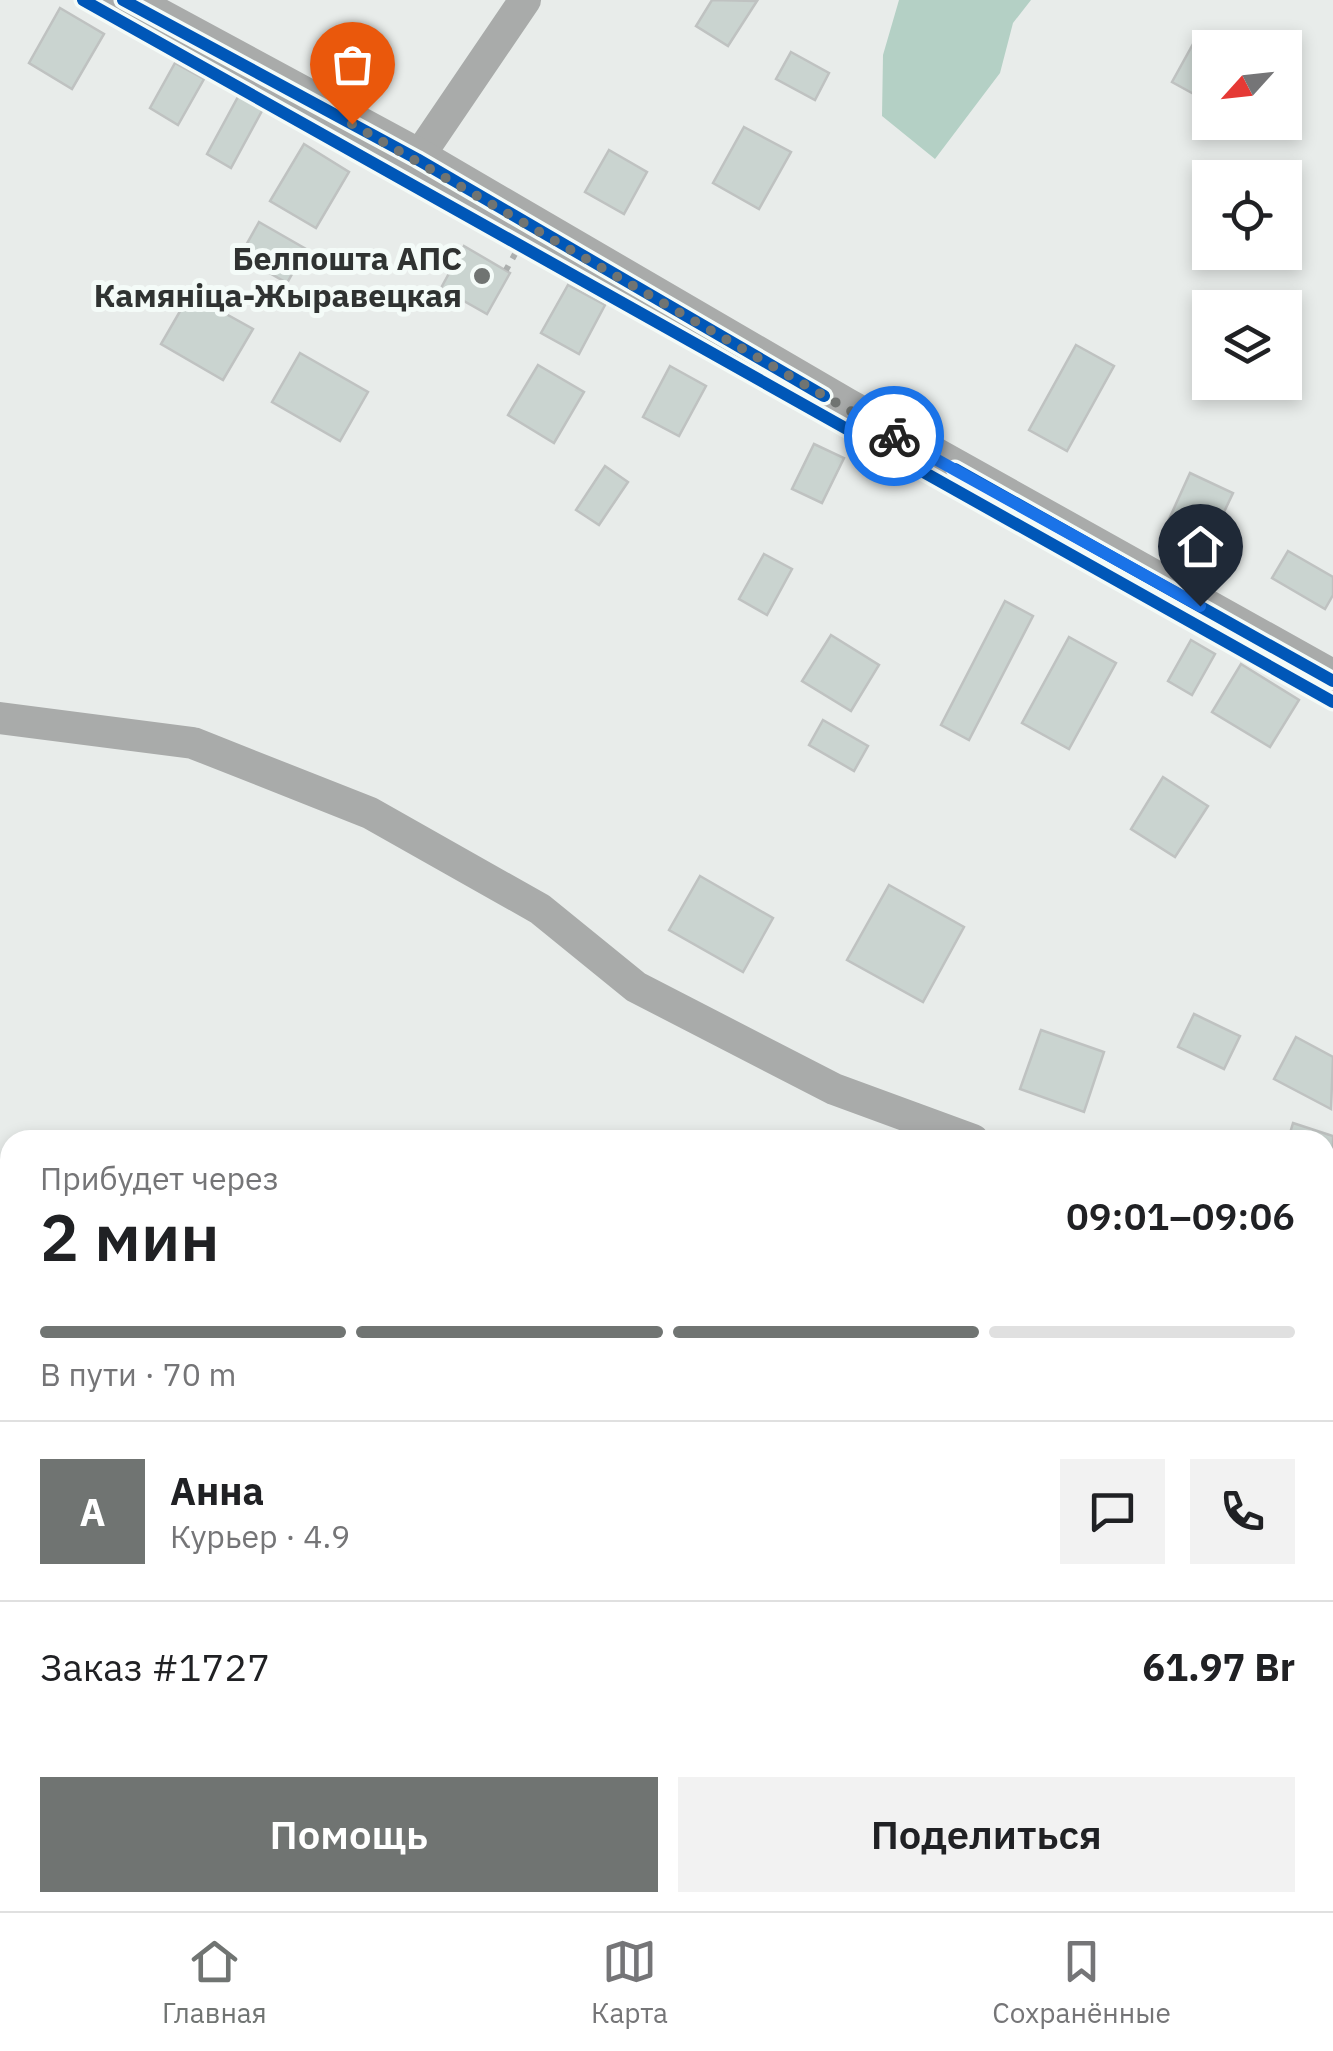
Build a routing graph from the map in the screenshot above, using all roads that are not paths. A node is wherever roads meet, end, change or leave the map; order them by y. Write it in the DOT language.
graph roads {
  1 [pos="123,0"];
  2 [pos="525,0"];
  3 [pos="417,159"];
  4 [pos="1333,681"];
  5 [pos="0,718"];
  6 [pos="946,1130"];
  1 -- 3 [label="street"];
  2 -- 3 [label="street"];
  3 -- 4 [label="street"];
  5 -- 6 [label="street"];
}
